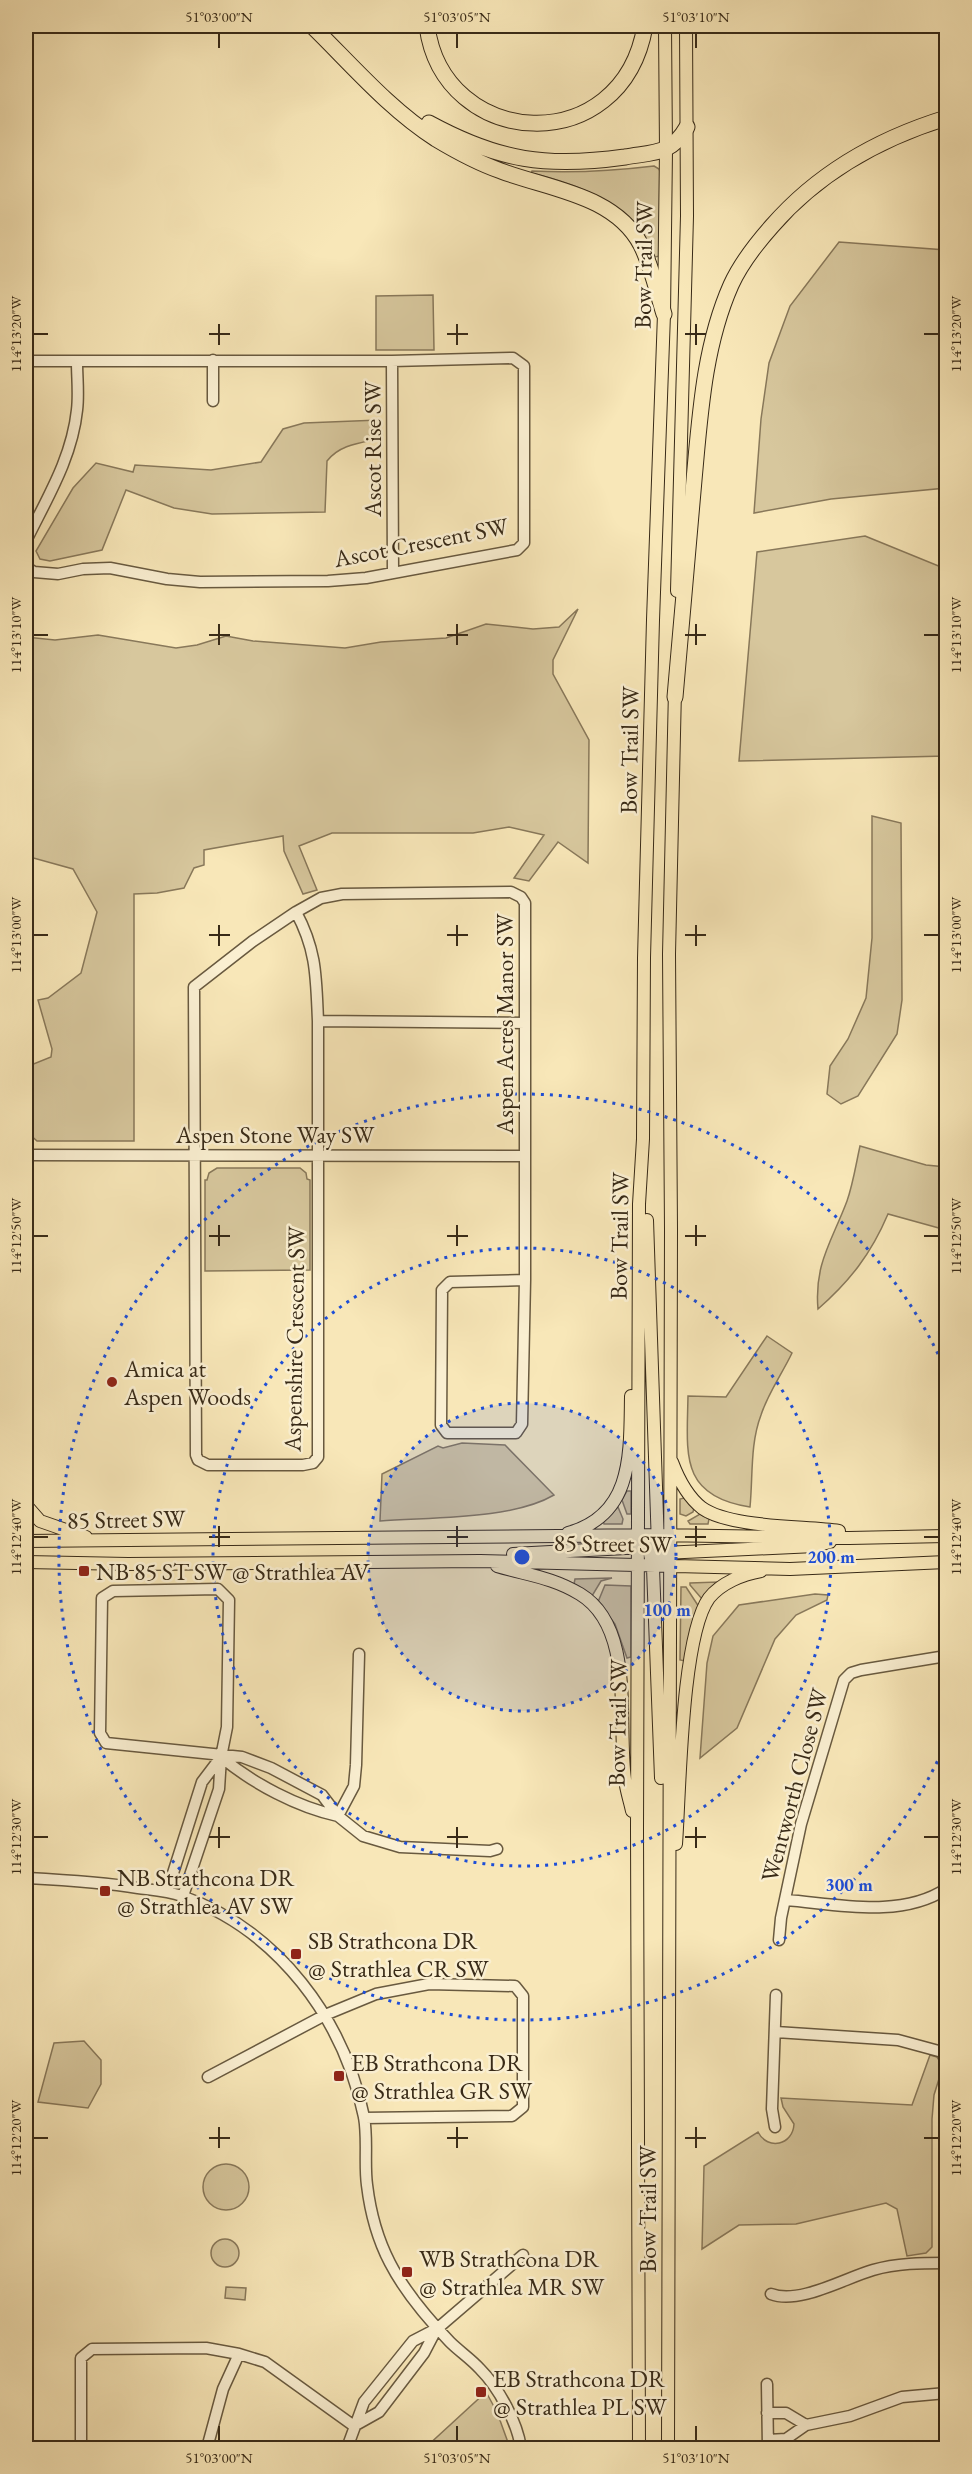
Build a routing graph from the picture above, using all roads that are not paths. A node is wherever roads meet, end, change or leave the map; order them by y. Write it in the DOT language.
graph roads {
  1 [pos="312,26"];
  2 [pos="427,26"];
  3 [pos="645,26"];
  4 [pos="664,26"];
  5 [pos="686,26"];
  6 [pos="387,100"];
  7 [pos="946,118"];
  8 [pos="687,127"];
  9 [pos="666,150"];
  10 [pos="664,314"];
  11 [pos="213,360"];
  12 [pos="26,361"];
  13 [pos="392,361"];
  14 [pos="77,362"];
  15 [pos="213,401"];
  16 [pos="26,541"];
  17 [pos="26,567"];
  18 [pos="393,573"];
  19 [pos="675,697"];
  20 [pos="296,912"];
  21 [pos="318,1021"];
  22 [pos="525,1023"];
  23 [pos="643,1139"];
  24 [pos="317,1154"];
  25 [pos="26,1155"];
  26 [pos="196,1155"];
  27 [pos="525,1155"];
  28 [pos="639,1204"];
  29 [pos="525,1280"];
  30 [pos="670,1455"];
  31 [pos="26,1505"];
  32 [pos="558,1536"];
  33 [pos="946,1536"];
  34 [pos="882,1538"];
  35 [pos="95,1540"];
  36 [pos="26,1541"];
  37 [pos="656,1549"];
  38 [pos="480,1561"];
  39 [pos="26,1562"];
  40 [pos="383,1562"];
  41 [pos="946,1562"];
  42 [pos="638,1565"];
  43 [pos="790,1569"];
  44 [pos="359,1654"];
  45 [pos="946,1656"];
  46 [pos="221,1757"];
  47 [pos="338,1816"];
  48 [pos="637,1830"];
  49 [pos="497,1849"];
  50 [pos="26,1878"];
  51 [pos="946,1889"];
  52 [pos="167,1892"];
  53 [pos="183,1896"];
  54 [pos="786,1900"];
  55 [pos="668,1916"];
  56 [pos="779,1940"];
  57 [pos="776,1995"];
  58 [pos="325,2015"];
  59 [pos="776,2032"];
  60 [pos="946,2053"];
  61 [pos="207,2077"];
  62 [pos="364,2118"];
  63 [pos="775,2127"];
  64 [pos="523,2255"];
  65 [pos="946,2263"];
  66 [pos="771,2294"];
  67 [pos="438,2328"];
  68 [pos="239,2354"];
  69 [pos="767,2384"];
  70 [pos="946,2393"];
  71 [pos="767,2413"];
  72 [pos="806,2425"];
  73 [pos="354,2426"];
  74 [pos="768,2444"];
  75 [pos="81,2448"];
  76 [pos="207,2448"];
  77 [pos="347,2448"];
  78 [pos="521,2448"];
  79 [pos="639,2448"];
  80 [pos="668,2448"];
  1 -- 6 [label="highway"];
  2 -- 3 [label="highway"];
  4 -- 9 [label="main road, Bow Trail SW"];
  5 -- 8 [label="main road, Bow Trail SW"];
  6 -- 9 [label="highway"];
  6 -- 10 [label="highway"];
  7 -- 19 [label="highway"];
  8 -- 9 [label="highway"];
  8 -- 19 [label="main road, Bow Trail SW"];
  9 -- 10 [label="main road, Bow Trail SW"];
  10 -- 23 [label="main road, Bow Trail SW"];
  11 -- 13 [label="street, Ascot Crescent SW"];
  11 -- 14 [label="street, Ascot Crescent SW"];
  11 -- 15 [label="street"];
  12 -- 14 [label="street, Ascot Crescent SW"];
  13 -- 18 [label="street, Ascot Rise SW"];
  13 -- 18 [label="street, Ascot Crescent SW"];
  14 -- 16 [label="street"];
  17 -- 18 [label="street, Ascot Crescent SW"];
  19 -- 30 [label="main road, Bow Trail SW"];
  20 -- 21 [label="street"];
  20 -- 22 [label="street, Aspen Acres Manor SW"];
  20 -- 26 [label="street, Aspen Acres Manor SW"];
  21 -- 22 [label="street"];
  21 -- 24 [label="street"];
  22 -- 27 [label="street, Aspen Acres Manor SW"];
  23 -- 28 [label="main road, Bow Trail SW"];
  23 -- 37 [label="main road"];
  24 -- 26 [label="street, Aspen Stone Way SW"];
  24 -- 26 [label="street, Aspenshire Crescent SW"];
  24 -- 27 [label="street, Aspen Stone Way SW"];
  25 -- 26 [label="street, Aspen Stone Way SW"];
  27 -- 29 [label="street, Aspen Acres Manor SW"];
  28 -- 32 [label="main road"];
  28 -- 37 [label="main road, Bow Trail SW"];
  29 -- 29 [label="street, Aspen Acres Manor SW"];
  30 -- 34 [label="main road"];
  30 -- 37 [label="main road, Bow Trail SW"];
  31 -- 35 [label="main road"];
  32 -- 35 [label="main road, 85 Street SW"];
  32 -- 37 [label="main road, 85 Street SW"];
  33 -- 34 [label="main road, 85 Street SW"];
  34 -- 37 [label="main road, 85 Street SW"];
  35 -- 36 [label="main road, 85 Street SW"];
  37 -- 40 [label="main road"];
  37 -- 42 [label="main road, 85 Street SW"];
  37 -- 42 [label="main road, Bow Trail SW"];
  37 -- 43 [label="main road, 85 Street SW"];
  37 -- 55 [label="main road"];
  38 -- 40 [label="main road, 85 Street SW"];
  38 -- 42 [label="main road, 85 Street SW"];
  38 -- 48 [label="main road"];
  39 -- 40 [label="main road, 85 Street SW"];
  41 -- 43 [label="main road, 85 Street SW"];
  42 -- 48 [label="main road, Bow Trail SW"];
  43 -- 55 [label="main road"];
  44 -- 47 [label="street"];
  45 -- 54 [label="street, Wentworth Close SW"];
  46 -- 46 [label="street"];
  46 -- 47 [label="street"];
  46 -- 47 [label="street"];
  46 -- 52 [label="street"];
  46 -- 53 [label="street"];
  47 -- 49 [label="street"];
  48 -- 79 [label="main road, Bow Trail SW"];
  50 -- 52 [label="street"];
  51 -- 54 [label="street, Wentworth Close SW"];
  52 -- 53 [label="street"];
  53 -- 58 [label="street"];
  54 -- 56 [label="street, Wentworth Close SW"];
  55 -- 80 [label="main road, Bow Trail SW"];
  57 -- 59 [label="street"];
  58 -- 61 [label="street"];
  58 -- 62 [label="street"];
  58 -- 62 [label="street"];
  59 -- 60 [label="street"];
  59 -- 63 [label="street"];
  62 -- 67 [label="street"];
  64 -- 67 [label="street"];
  65 -- 66 [label="street"];
  67 -- 73 [label="street"];
  67 -- 73 [label="street"];
  67 -- 78 [label="street"];
  68 -- 73 [label="street"];
  68 -- 75 [label="street"];
  68 -- 76 [label="street"];
  69 -- 71 [label="street"];
  70 -- 72 [label="street"];
  71 -- 72 [label="street"];
  71 -- 74 [label="street"];
  72 -- 74 [label="street"];
  73 -- 77 [label="street"];
}
